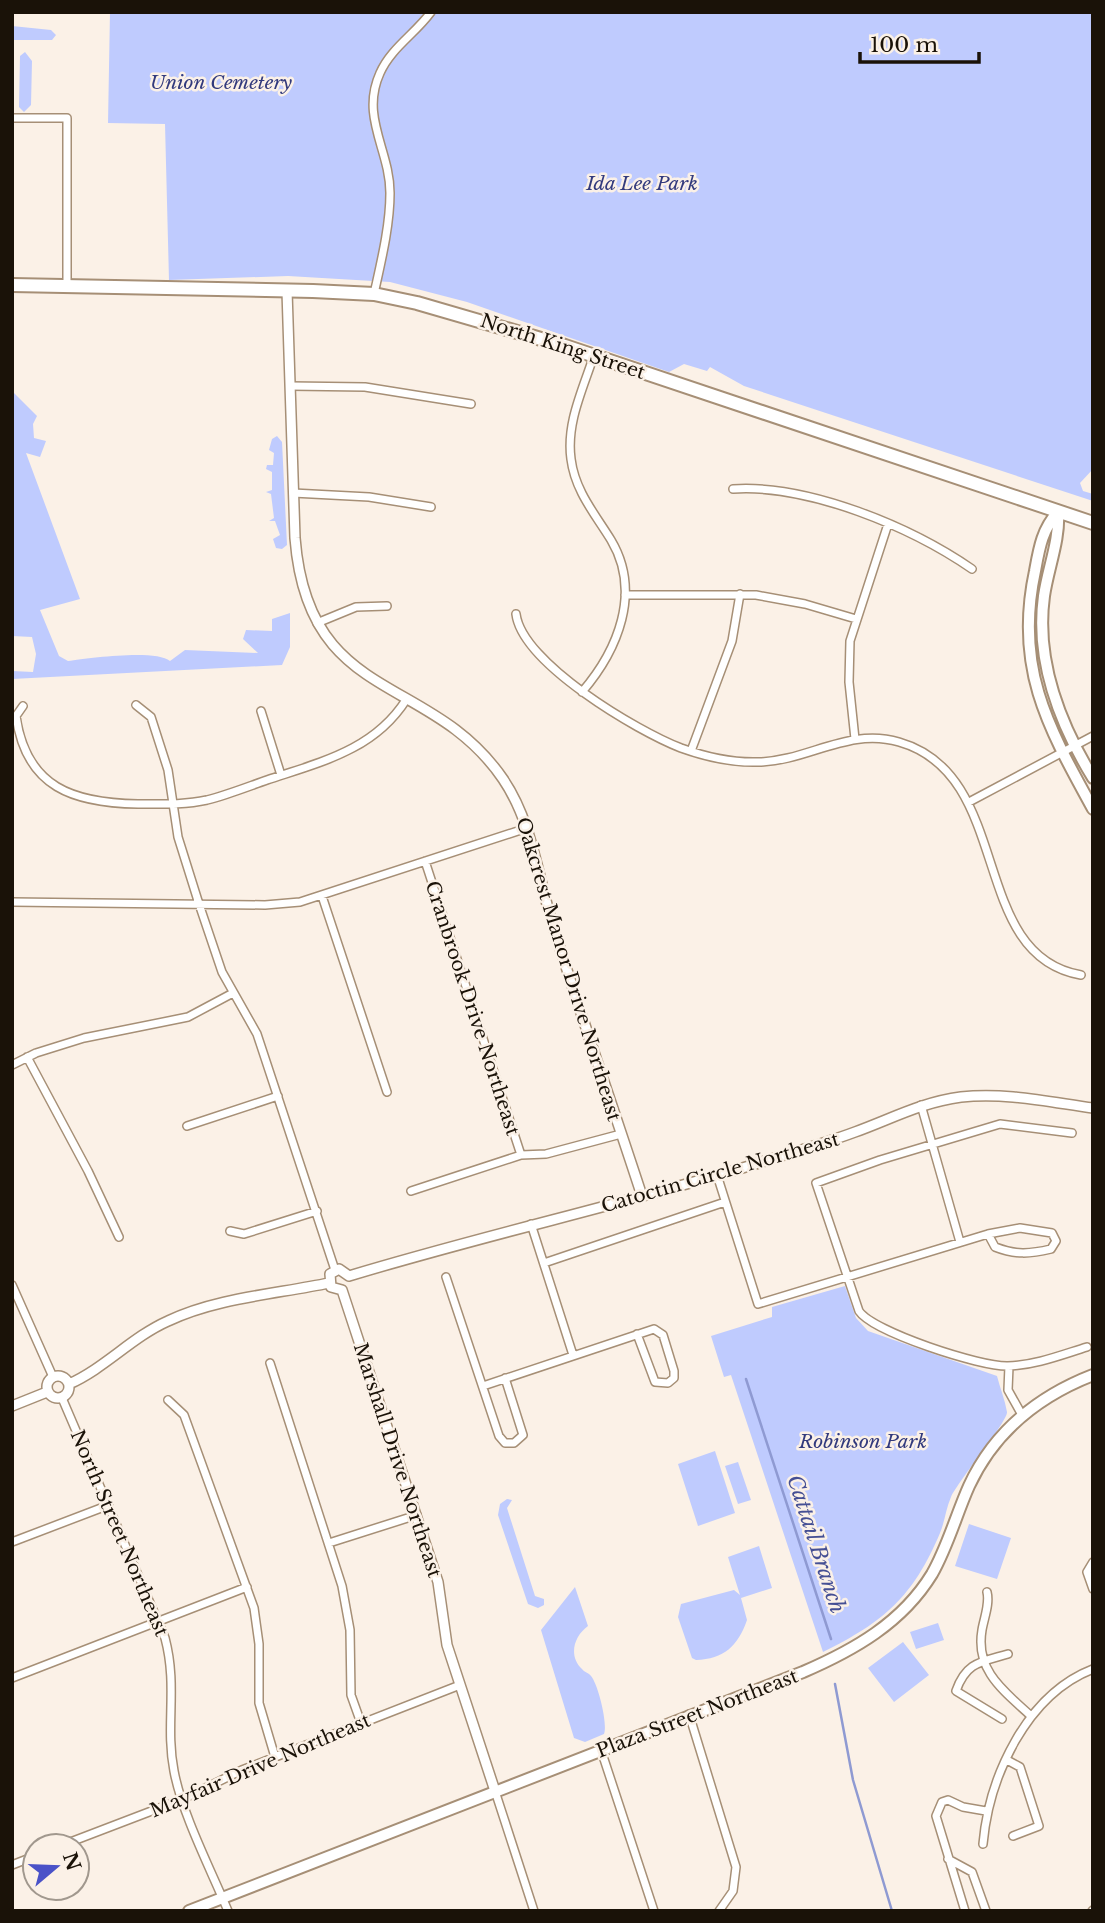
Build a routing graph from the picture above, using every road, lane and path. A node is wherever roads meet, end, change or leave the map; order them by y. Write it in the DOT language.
graph roads {
  1 [pos="432,12"];
  2 [pos="12,118"];
  3 [pos="12,285"];
  4 [pos="67,287"];
  5 [pos="287,291"];
  6 [pos="374,294"];
  7 [pos="594,355"];
  8 [pos="290,386"];
  9 [pos="471,404"];
  10 [pos="733,489"];
  11 [pos="293,493"];
  12 [pos="431,507"];
  13 [pos="1058,512"];
  14 [pos="1093,523"];
  15 [pos="888,524"];
  16 [pos="972,569"];
  17 [pos="740,594"];
  18 [pos="625,595"];
  19 [pos="387,606"];
  20 [pos="516,614"];
  21 [pos="856,619"];
  22 [pos="317,622"];
  23 [pos="582,692"];
  24 [pos="406,700"];
  25 [pos="136,705"];
  26 [pos="23,706"];
  27 [pos="261,711"];
  28 [pos="1093,736"];
  29 [pos="855,738"];
  30 [pos="1074,746"];
  31 [pos="691,751"];
  32 [pos="1061,753"];
  33 [pos="281,775"];
  34 [pos="1093,778"];
  35 [pos="969,802"];
  36 [pos="173,804"];
  37 [pos="1093,809"];
  38 [pos="527,828"];
  39 [pos="425,861"];
  40 [pos="322,896"];
  41 [pos="12,902"];
  42 [pos="199,904"];
  43 [pos="1081,975"];
  44 [pos="233,993"];
  45 [pos="27,1057"];
  46 [pos="12,1065"];
  47 [pos="387,1092"];
  48 [pos="278,1096"];
  49 [pos="921,1105"];
  50 [pos="1093,1108"];
  51 [pos="187,1126"];
  52 [pos="621,1133"];
  53 [pos="1072,1133"];
  54 [pos="931,1143"];
  55 [pos="522,1155"];
  56 [pos="717,1175"];
  57 [pos="411,1191"];
  58 [pos="642,1196"];
  59 [pos="725,1202"];
  60 [pos="317,1211"];
  61 [pos="531,1224"];
  62 [pos="230,1231"];
  63 [pos="989,1234"];
  64 [pos="119,1237"];
  65 [pos="960,1242"];
  66 [pos="544,1263"];
  67 [pos="335,1270"];
  68 [pos="349,1276"];
  69 [pos="446,1277"];
  70 [pos="847,1277"];
  71 [pos="329,1283"];
  72 [pos="12,1285"];
  73 [pos="342,1290"];
  74 [pos="637,1334"];
  75 [pos="1087,1347"];
  76 [pos="573,1355"];
  77 [pos="270,1363"];
  78 [pos="1009,1366"];
  79 [pos="1093,1375"];
  80 [pos="53,1377"];
  81 [pos="505,1378"];
  82 [pos="69,1384"];
  83 [pos="482,1386"];
  84 [pos="47,1392"];
  85 [pos="62,1398"];
  86 [pos="168,1401"];
  87 [pos="12,1406"];
  88 [pos="1022,1415"];
  89 [pos="109,1505"];
  90 [pos="417,1515"];
  91 [pos="12,1542"];
  92 [pos="329,1543"];
  93 [pos="1093,1562"];
  94 [pos="247,1587"];
  95 [pos="1093,1589"];
  96 [pos="987,1592"];
  97 [pos="159,1621"];
  98 [pos="1008,1654"];
  99 [pos="983,1662"];
  100 [pos="1093,1669"];
  101 [pos="12,1678"];
  102 [pos="460,1685"];
  103 [pos="689,1714"];
  104 [pos="1031,1716"];
  105 [pos="1002,1719"];
  106 [pos="361,1723"];
  107 [pos="601,1750"];
  108 [pos="275,1757"];
  109 [pos="1007,1760"];
  110 [pos="495,1791"];
  111 [pos="183,1799"];
  112 [pos="986,1811"];
  113 [pos="91,1834"];
  114 [pos="1013,1836"];
  115 [pos="983,1844"];
  116 [pos="948,1859"];
  117 [pos="223,1898"];
  118 [pos="189,1911"];
  119 [pos="228,1911"];
  120 [pos="534,1911"];
  121 [pos="654,1911"];
  122 [pos="719,1911"];
  123 [pos="965,1911"];
  124 [pos="986,1911"];
  1 -- 6 [label="street"];
  2 -- 4 [label="street"];
  3 -- 4 [label="main road, North King Street"];
  4 -- 5 [label="main road, North King Street"];
  5 -- 6 [label="main road, North King Street"];
  5 -- 8 [label="street, Oakcrest Manor Drive Northeast"];
  6 -- 7 [label="main road, North King Street"];
  7 -- 13 [label="main road, North King Street"];
  7 -- 18 [label="street"];
  8 -- 9 [label="street"];
  8 -- 11 [label="street, Oakcrest Manor Drive Northeast"];
  10 -- 15 [label="street"];
  11 -- 12 [label="street"];
  11 -- 22 [label="street, Oakcrest Manor Drive Northeast"];
  13 -- 14 [label="main road, North King Street"];
  13 -- 30 [label="main road"];
  13 -- 32 [label="main road"];
  15 -- 16 [label="street"];
  15 -- 21 [label="street"];
  17 -- 18 [label="street"];
  17 -- 21 [label="street"];
  17 -- 31 [label="street"];
  18 -- 23 [label="street"];
  19 -- 22 [label="street"];
  20 -- 23 [label="street"];
  21 -- 29 [label="street"];
  22 -- 24 [label="street, Oakcrest Manor Drive Northeast"];
  23 -- 31 [label="street"];
  24 -- 33 [label="street"];
  24 -- 38 [label="street, Oakcrest Manor Drive Northeast"];
  25 -- 36 [label="street"];
  26 -- 36 [label="street"];
  27 -- 33 [label="street"];
  28 -- 30 [label="street"];
  29 -- 31 [label="street"];
  29 -- 35 [label="street"];
  30 -- 32 [label="street"];
  30 -- 34 [label="main road"];
  32 -- 35 [label="street"];
  32 -- 37 [label="main road"];
  33 -- 36 [label="street"];
  35 -- 43 [label="street"];
  36 -- 42 [label="street"];
  38 -- 39 [label="street"];
  38 -- 52 [label="street, Oakcrest Manor Drive Northeast"];
  39 -- 40 [label="street"];
  39 -- 55 [label="street, Cranbrook Drive Northeast"];
  40 -- 42 [label="street"];
  40 -- 47 [label="street"];
  41 -- 42 [label="street"];
  42 -- 44 [label="street"];
  44 -- 45 [label="street"];
  44 -- 48 [label="street"];
  45 -- 46 [label="street"];
  45 -- 64 [label="street"];
  48 -- 51 [label="street"];
  48 -- 60 [label="street"];
  49 -- 50 [label="street, Catoctin Circle Northeast"];
  49 -- 54 [label="street"];
  49 -- 56 [label="street, Catoctin Circle Northeast"];
  52 -- 55 [label="street"];
  52 -- 58 [label="street, Oakcrest Manor Drive Northeast"];
  53 -- 54 [label="street"];
  54 -- 65 [label="street"];
  54 -- 70 [label="street"];
  55 -- 57 [label="street"];
  56 -- 58 [label="street, Catoctin Circle Northeast"];
  56 -- 59 [label="street"];
  58 -- 61 [label="street, Catoctin Circle Northeast"];
  59 -- 66 [label="street"];
  59 -- 70 [label="street"];
  60 -- 62 [label="street"];
  60 -- 67 [label="street"];
  61 -- 66 [label="street"];
  61 -- 68 [label="street, Catoctin Circle Northeast"];
  63 -- 63 [label="street"];
  63 -- 65 [label="street"];
  65 -- 70 [label="street"];
  66 -- 76 [label="street"];
  67 -- 68 [label="street"];
  67 -- 71 [label="street"];
  68 -- 73 [label="street"];
  69 -- 83 [label="street"];
  70 -- 78 [label="street"];
  71 -- 73 [label="street"];
  71 -- 82 [label="street"];
  72 -- 80 [label="street"];
  73 -- 90 [label="street, Marshall Drive Northeast"];
  74 -- 74 [label="street"];
  74 -- 76 [label="street"];
  75 -- 78 [label="street"];
  76 -- 81 [label="street"];
  77 -- 92 [label="street"];
  78 -- 88 [label="street"];
  79 -- 88 [label="main road, Plaza Street Northeast"];
  80 -- 82 [label="street"];
  80 -- 84 [label="street"];
  81 -- 83 [label="street"];
  81 -- 83 [label="street"];
  82 -- 85 [label="street"];
  84 -- 85 [label="street"];
  84 -- 87 [label="street"];
  85 -- 89 [label="street, North Street Northeast"];
  86 -- 94 [label="street"];
  88 -- 103 [label="main road, Plaza Street Northeast"];
  89 -- 91 [label="street"];
  89 -- 97 [label="street, North Street Northeast"];
  90 -- 92 [label="street"];
  90 -- 102 [label="street, Marshall Drive Northeast"];
  92 -- 106 [label="street"];
  93 -- 95 [label="street"];
  94 -- 97 [label="street"];
  94 -- 108 [label="street"];
  96 -- 99 [label="street"];
  97 -- 101 [label="street"];
  97 -- 111 [label="street, North Street Northeast"];
  98 -- 99 [label="street"];
  99 -- 104 [label="street"];
  99 -- 105 [label="street"];
  100 -- 104 [label="street"];
  102 -- 106 [label="street, Mayfair Drive Northeast"];
  102 -- 110 [label="street, Marshall Drive Northeast"];
  103 -- 107 [label="main road, Plaza Street Northeast"];
  103 -- 122 [label="street"];
  104 -- 109 [label="street"];
  106 -- 108 [label="street, Mayfair Drive Northeast"];
  107 -- 110 [label="main road, Plaza Street Northeast"];
  107 -- 121 [label="street"];
  108 -- 111 [label="street, Mayfair Drive Northeast"];
  109 -- 112 [label="street"];
  109 -- 114 [label="street"];
  110 -- 117 [label="main road, Plaza Street Northeast"];
  110 -- 120 [label="street, Marshall Drive Northeast"];
  111 -- 113 [label="street, Mayfair Drive Northeast"];
  111 -- 117 [label="street, North Street Northeast"];
  112 -- 115 [label="street"];
  112 -- 116 [label="street"];
  116 -- 123 [label="street"];
  116 -- 124 [label="street"];
  117 -- 118 [label="main road, Plaza Street Northeast"];
  117 -- 119 [label="street, North Street Northeast"];
}
